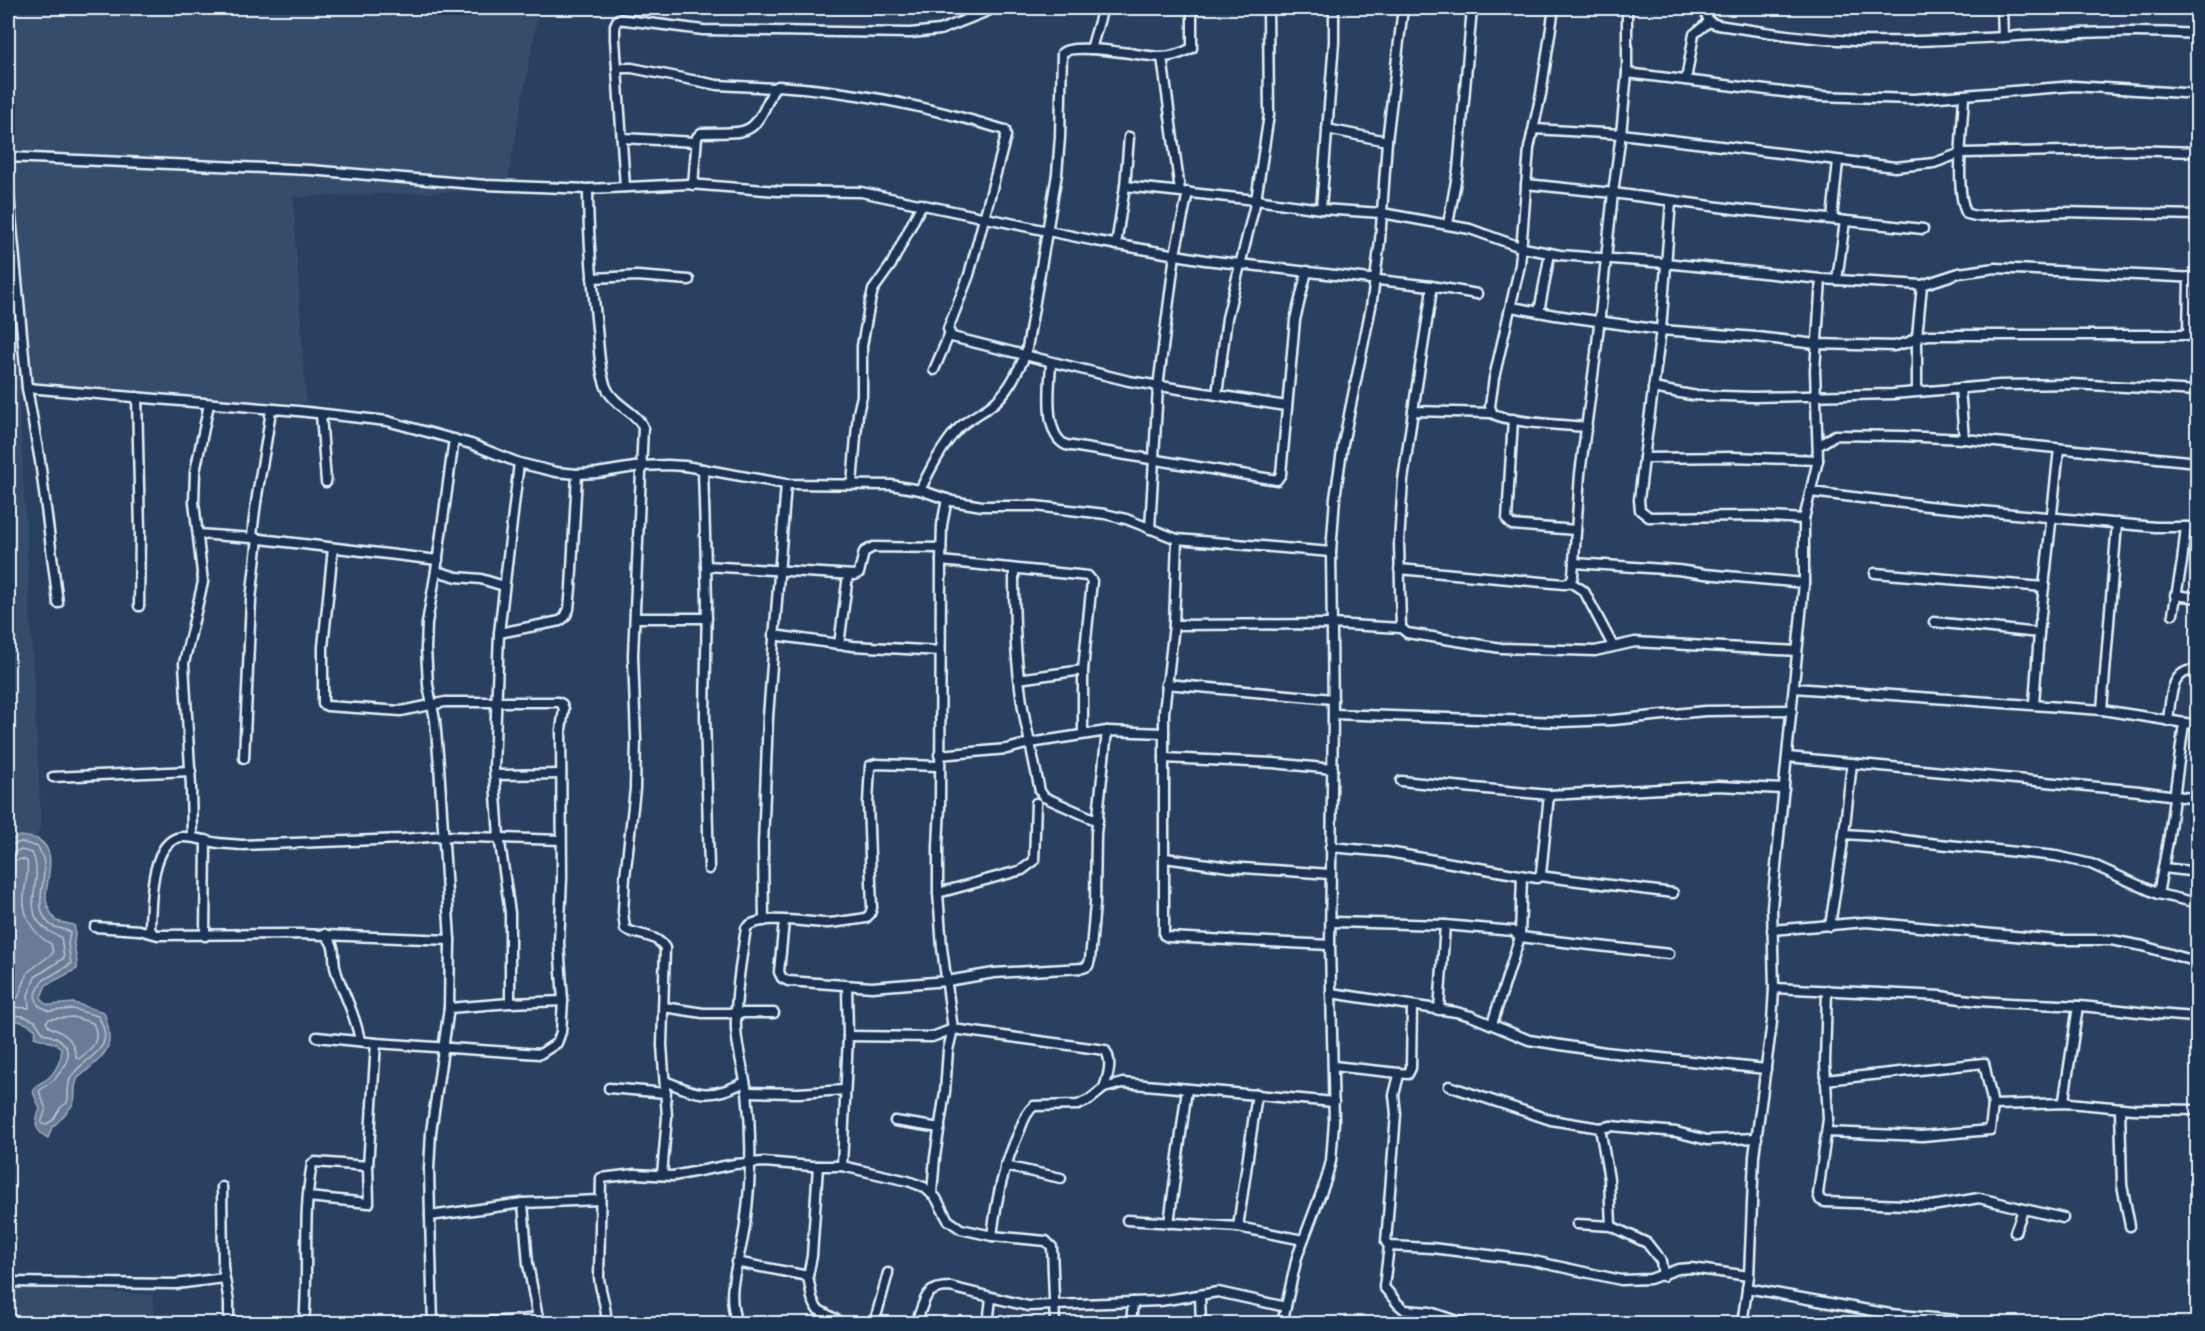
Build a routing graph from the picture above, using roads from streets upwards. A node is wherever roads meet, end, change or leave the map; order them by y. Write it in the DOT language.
graph roads {
  1 [pos="991,8"];
  2 [pos="1103,8"];
  3 [pos="1192,8"];
  4 [pos="1268,8"];
  5 [pos="1334,8"];
  6 [pos="1403,8"];
  7 [pos="1472,8"];
  8 [pos="1554,8"];
  9 [pos="1627,8"];
  10 [pos="1704,8"];
  11 [pos="2002,8"];
  12 [pos="1709,22"];
  13 [pos="2198,33"];
  14 [pos="2003,37"];
  15 [pos="1091,50"];
  16 [pos="1162,57"];
  17 [pos="617,68"];
  18 [pos="1627,73"];
  19 [pos="1686,80"];
  20 [pos="774,88"];
  21 [pos="2198,94"];
  22 [pos="1964,96"];
  23 [pos="1327,129"];
  24 [pos="1534,129"];
  25 [pos="1621,134"];
  26 [pos="1129,137"];
  27 [pos="622,138"];
  28 [pos="1387,141"];
  29 [pos="695,142"];
  30 [pos="2198,152"];
  31 [pos="1961,153"];
  32 [pos="8,157"];
  33 [pos="1838,161"];
  34 [pos="8,184"];
  35 [pos="1526,184"];
  36 [pos="693,185"];
  37 [pos="1125,186"];
  38 [pos="625,187"];
  39 [pos="588,189"];
  40 [pos="1184,192"];
  41 [pos="1613,193"];
  42 [pos="1256,200"];
  43 [pos="1671,201"];
  44 [pos="922,204"];
  45 [pos="1321,209"];
  46 [pos="1382,213"];
  47 [pos="2198,215"];
  48 [pos="984,216"];
  49 [pos="1832,219"];
  50 [pos="1845,220"];
  51 [pos="1448,224"];
  52 [pos="1046,229"];
  53 [pos="1923,229"];
  54 [pos="1116,244"];
  55 [pos="1523,248"];
  56 [pos="1550,253"];
  57 [pos="1175,254"];
  58 [pos="1605,258"];
  59 [pos="1665,263"];
  60 [pos="1241,264"];
  61 [pos="1306,271"];
  62 [pos="2193,277"];
  63 [pos="592,278"];
  64 [pos="1375,279"];
  65 [pos="1821,279"];
  66 [pos="689,280"];
  67 [pos="1837,280"];
  68 [pos="1922,285"];
  69 [pos="1431,286"];
  70 [pos="1477,294"];
  71 [pos="1512,307"];
  72 [pos="1539,312"];
  73 [pos="1599,321"];
  74 [pos="1661,330"];
  75 [pos="949,335"];
  76 [pos="2198,335"];
  77 [pos="2188,336"];
  78 [pos="1917,337"];
  79 [pos="1816,344"];
  80 [pos="1026,354"];
  81 [pos="1050,363"];
  82 [pos="934,370"];
  83 [pos="1158,387"];
  84 [pos="27,388"];
  85 [pos="1653,388"];
  86 [pos="1960,388"];
  87 [pos="1917,391"];
  88 [pos="2198,391"];
  89 [pos="1815,394"];
  90 [pos="1217,395"];
  91 [pos="136,397"];
  92 [pos="208,404"];
  93 [pos="1286,406"];
  94 [pos="270,409"];
  95 [pos="1413,411"];
  96 [pos="1492,413"];
  97 [pos="321,414"];
  98 [pos="1513,419"];
  99 [pos="1587,427"];
  100 [pos="454,439"];
  101 [pos="1964,439"];
  102 [pos="1818,447"];
  103 [pos="2059,449"];
  104 [pos="1644,458"];
  105 [pos="1153,460"];
  106 [pos="1818,460"];
  107 [pos="2198,462"];
  108 [pos="519,463"];
  109 [pos="641,466"];
  110 [pos="703,469"];
  111 [pos="576,474"];
  112 [pos="326,482"];
  113 [pos="786,484"];
  114 [pos="852,484"];
  115 [pos="920,490"];
  116 [pos="1811,492"];
  117 [pos="947,499"];
  118 [pos="2198,516"];
  119 [pos="2052,517"];
  120 [pos="1804,519"];
  121 [pos="2117,523"];
  122 [pos="2186,527"];
  123 [pos="2196,527"];
  124 [pos="1150,529"];
  125 [pos="1576,530"];
  126 [pos="198,534"];
  127 [pos="255,538"];
  128 [pos="1178,539"];
  129 [pos="333,548"];
  130 [pos="941,548"];
  131 [pos="1330,552"];
  132 [pos="438,560"];
  133 [pos="941,561"];
  134 [pos="1575,563"];
  135 [pos="706,566"];
  136 [pos="1014,569"];
  137 [pos="1399,569"];
  138 [pos="780,571"];
  139 [pos="436,572"];
  140 [pos="1875,573"];
  141 [pos="848,575"];
  142 [pos="1570,582"];
  143 [pos="1804,583"];
  144 [pos="504,586"];
  145 [pos="2044,587"];
  146 [pos="2175,595"];
  147 [pos="2198,598"];
  148 [pos="58,603"];
  149 [pos="139,606"];
  150 [pos="2172,614"];
  151 [pos="636,618"];
  152 [pos="707,618"];
  153 [pos="1934,622"];
  154 [pos="1331,624"];
  155 [pos="1174,625"];
  156 [pos="1401,628"];
  157 [pos="499,633"];
  158 [pos="2039,633"];
  159 [pos="773,635"];
  160 [pos="839,645"];
  161 [pos="1613,646"];
  162 [pos="940,651"];
  163 [pos="1797,651"];
  164 [pos="1083,670"];
  165 [pos="2198,670"];
  166 [pos="1018,678"];
  167 [pos="1166,684"];
  168 [pos="1794,688"];
  169 [pos="1333,699"];
  170 [pos="431,703"];
  171 [pos="495,703"];
  172 [pos="2034,704"];
  173 [pos="1792,710"];
  174 [pos="2102,710"];
  175 [pos="1333,714"];
  176 [pos="2169,720"];
  177 [pos="2184,723"];
  178 [pos="2198,725"];
  179 [pos="1107,731"];
  180 [pos="1083,734"];
  181 [pos="1164,734"];
  182 [pos="1030,742"];
  183 [pos="939,755"];
  184 [pos="1788,757"];
  185 [pos="1164,758"];
  186 [pos="244,759"];
  187 [pos="1852,763"];
  188 [pos="939,766"];
  189 [pos="1333,769"];
  190 [pos="191,771"];
  191 [pos="561,774"];
  192 [pos="495,775"];
  193 [pos="53,777"];
  194 [pos="1401,781"];
  195 [pos="1784,789"];
  196 [pos="1549,795"];
  197 [pos="2174,795"];
  198 [pos="2198,799"];
  199 [pos="1036,803"];
  200 [pos="1098,821"];
  201 [pos="1844,834"];
  202 [pos="443,836"];
  203 [pos="500,836"];
  204 [pos="192,837"];
  205 [pos="206,840"];
  206 [pos="561,840"];
  207 [pos="1330,847"];
  208 [pos="1164,858"];
  209 [pos="2164,868"];
  210 [pos="709,869"];
  211 [pos="2198,872"];
  212 [pos="1330,874"];
  213 [pos="1522,876"];
  214 [pos="1539,876"];
  215 [pos="939,893"];
  216 [pos="1673,893"];
  217 [pos="2158,894"];
  218 [pos="2198,903"];
  219 [pos="764,921"];
  220 [pos="784,921"];
  221 [pos="1334,922"];
  222 [pos="1445,925"];
  223 [pos="1830,926"];
  224 [pos="95,927"];
  225 [pos="1772,930"];
  226 [pos="152,933"];
  227 [pos="325,934"];
  228 [pos="205,936"];
  229 [pos="1520,937"];
  230 [pos="450,940"];
  231 [pos="1330,945"];
  232 [pos="1669,954"];
  233 [pos="2198,962"];
  234 [pos="947,981"];
  235 [pos="846,986"];
  236 [pos="1774,988"];
  237 [pos="1827,990"];
  238 [pos="1331,993"];
  239 [pos="563,1001"];
  240 [pos="510,1003"];
  241 [pos="1412,1006"];
  242 [pos="2078,1006"];
  243 [pos="664,1007"];
  244 [pos="448,1008"];
  245 [pos="1439,1010"];
  246 [pos="774,1012"];
  247 [pos="736,1013"];
  248 [pos="2198,1017"];
  249 [pos="1491,1024"];
  250 [pos="953,1029"];
  251 [pos="848,1036"];
  252 [pos="317,1037"];
  253 [pos="360,1041"];
  254 [pos="376,1043"];
  255 [pos="444,1047"];
  256 [pos="1333,1066"];
  257 [pos="1766,1069"];
  258 [pos="1399,1075"];
  259 [pos="1825,1080"];
  260 [pos="665,1081"];
  261 [pos="745,1082"];
  262 [pos="1449,1086"];
  263 [pos="609,1088"];
  264 [pos="1104,1088"];
  265 [pos="1187,1089"];
  266 [pos="845,1090"];
  267 [pos="747,1092"];
  268 [pos="666,1093"];
  269 [pos="1257,1094"];
  270 [pos="1334,1102"];
  271 [pos="2069,1103"];
  272 [pos="1993,1105"];
  273 [pos="2120,1108"];
  274 [pos="2198,1110"];
  275 [pos="895,1121"];
  276 [pos="940,1128"];
  277 [pos="1600,1128"];
  278 [pos="1827,1132"];
  279 [pos="1756,1138"];
  280 [pos="749,1162"];
  281 [pos="368,1166"];
  282 [pos="818,1166"];
  283 [pos="842,1166"];
  284 [pos="1005,1166"];
  285 [pos="662,1175"];
  286 [pos="1061,1178"];
  287 [pos="222,1187"];
  288 [pos="932,1193"];
  289 [pos="308,1197"];
  290 [pos="600,1200"];
  291 [pos="523,1203"];
  292 [pos="2020,1208"];
  293 [pos="430,1216"];
  294 [pos="2063,1218"];
  295 [pos="1126,1220"];
  296 [pos="1169,1223"];
  297 [pos="1577,1224"];
  298 [pos="1611,1226"];
  299 [pos="2130,1226"];
  300 [pos="1238,1227"];
  301 [pos="2015,1232"];
  302 [pos="992,1236"];
  303 [pos="1303,1240"];
  304 [pos="1389,1246"];
  305 [pos="736,1262"];
  306 [pos="888,1273"];
  307 [pos="808,1276"];
  308 [pos="1663,1276"];
  309 [pos="1749,1276"];
  310 [pos="224,1278"];
  311 [pos="8,1282"];
  312 [pos="1747,1288"];
  313 [pos="1200,1296"];
  314 [pos="991,1298"];
  315 [pos="1133,1302"];
  316 [pos="1055,1305"];
  317 [pos="1286,1307"];
  318 [pos="539,1320"];
  319 [pos="433,1322"];
  320 [pos="229,1323"];
  321 [pos="304,1323"];
  322 [pos="606,1323"];
  323 [pos="736,1323"];
  324 [pos="844,1323"];
  325 [pos="874,1323"];
  326 [pos="915,1323"];
  327 [pos="988,1323"];
  328 [pos="1055,1323"];
  329 [pos="1131,1323"];
  330 [pos="1201,1323"];
  331 [pos="1282,1323"];
  332 [pos="1466,1323"];
  333 [pos="1742,1323"];
  334 [pos="1958,1323"];
  1 -- 17 [label="street"];
  2 -- 15 [label="street"];
  3 -- 16 [label="street"];
  4 -- 42 [label="street"];
  5 -- 23 [label="street"];
  6 -- 28 [label="street"];
  7 -- 51 [label="street"];
  8 -- 24 [label="street"];
  9 -- 18 [label="street"];
  10 -- 12 [label="street"];
  11 -- 14 [label="street"];
  12 -- 14 [label="street"];
  12 -- 19 [label="street"];
  13 -- 14 [label="street"];
  15 -- 16 [label="street"];
  15 -- 52 [label="street"];
  16 -- 40 [label="street"];
  17 -- 20 [label="street"];
  17 -- 27 [label="street"];
  18 -- 19 [label="street"];
  18 -- 25 [label="street"];
  19 -- 22 [label="street"];
  20 -- 29 [label="street"];
  20 -- 48 [label="street"];
  21 -- 22 [label="street"];
  22 -- 31 [label="street"];
  23 -- 28 [label="street"];
  23 -- 45 [label="street"];
  24 -- 25 [label="street"];
  24 -- 35 [label="street"];
  25 -- 33 [label="street"];
  25 -- 41 [label="street"];
  26 -- 37 [label="street"];
  27 -- 29 [label="street"];
  27 -- 38 [label="street"];
  28 -- 46 [label="street"];
  29 -- 36 [label="street"];
  30 -- 31 [label="street"];
  31 -- 33 [label="street"];
  31 -- 47 [label="street"];
  32 -- 39 [label="street"];
  33 -- 49 [label="street"];
  34 -- 84 [label="street"];
  35 -- 41 [label="street"];
  35 -- 55 [label="street"];
  36 -- 38 [label="street"];
  36 -- 44 [label="street"];
  37 -- 40 [label="street"];
  37 -- 54 [label="street"];
  38 -- 39 [label="street"];
  39 -- 63 [label="street"];
  40 -- 42 [label="street"];
  40 -- 57 [label="street"];
  41 -- 43 [label="street"];
  41 -- 58 [label="street"];
  42 -- 45 [label="street"];
  42 -- 60 [label="street"];
  43 -- 49 [label="street"];
  43 -- 59 [label="street"];
  44 -- 48 [label="street"];
  44 -- 114 [label="street"];
  45 -- 46 [label="street"];
  46 -- 51 [label="street"];
  46 -- 64 [label="street"];
  48 -- 52 [label="street"];
  48 -- 75 [label="street"];
  49 -- 50 [label="street"];
  50 -- 53 [label="street"];
  50 -- 67 [label="street"];
  51 -- 55 [label="street"];
  52 -- 54 [label="street"];
  52 -- 80 [label="street"];
  54 -- 57 [label="street"];
  55 -- 56 [label="street"];
  55 -- 71 [label="street"];
  56 -- 58 [label="street"];
  56 -- 72 [label="street"];
  57 -- 60 [label="street"];
  57 -- 83 [label="street"];
  58 -- 59 [label="street"];
  58 -- 73 [label="street"];
  59 -- 65 [label="street"];
  59 -- 74 [label="street"];
  60 -- 61 [label="street"];
  60 -- 90 [label="street"];
  61 -- 64 [label="street"];
  61 -- 93 [label="street"];
  62 -- 68 [label="street"];
  62 -- 77 [label="street"];
  63 -- 66 [label="street"];
  63 -- 109 [label="street"];
  64 -- 69 [label="street"];
  64 -- 131 [label="street"];
  65 -- 67 [label="street"];
  65 -- 79 [label="street"];
  67 -- 68 [label="street"];
  68 -- 78 [label="street"];
  69 -- 70 [label="street"];
  69 -- 95 [label="street"];
  71 -- 72 [label="street"];
  71 -- 96 [label="street"];
  72 -- 73 [label="street"];
  73 -- 74 [label="street"];
  73 -- 99 [label="street"];
  74 -- 79 [label="street"];
  74 -- 85 [label="street"];
  75 -- 80 [label="street"];
  75 -- 82 [label="street"];
  76 -- 77 [label="street"];
  77 -- 78 [label="street"];
  78 -- 79 [label="street"];
  78 -- 87 [label="street"];
  79 -- 89 [label="street"];
  80 -- 81 [label="street"];
  80 -- 115 [label="street"];
  81 -- 83 [label="street"];
  81 -- 105 [label="street"];
  83 -- 90 [label="street"];
  83 -- 105 [label="street"];
  84 -- 91 [label="street"];
  84 -- 148 [label="street"];
  85 -- 89 [label="street"];
  85 -- 104 [label="street"];
  86 -- 87 [label="street"];
  86 -- 88 [label="street"];
  86 -- 101 [label="street"];
  87 -- 89 [label="street"];
  89 -- 102 [label="street"];
  90 -- 93 [label="street"];
  91 -- 92 [label="street"];
  91 -- 149 [label="street"];
  92 -- 94 [label="street"];
  92 -- 126 [label="street"];
  93 -- 105 [label="street"];
  94 -- 97 [label="street"];
  94 -- 127 [label="street"];
  95 -- 96 [label="street"];
  95 -- 137 [label="street"];
  96 -- 98 [label="street"];
  97 -- 100 [label="street"];
  97 -- 112 [label="street"];
  98 -- 99 [label="street"];
  98 -- 125 [label="street"];
  99 -- 125 [label="street"];
  100 -- 108 [label="street"];
  100 -- 132 [label="street"];
  101 -- 102 [label="street"];
  101 -- 103 [label="street"];
  102 -- 106 [label="street"];
  103 -- 107 [label="street"];
  103 -- 119 [label="street"];
  104 -- 106 [label="street"];
  104 -- 120 [label="street"];
  105 -- 124 [label="street"];
  106 -- 116 [label="street"];
  108 -- 111 [label="street"];
  108 -- 144 [label="street"];
  109 -- 110 [label="street"];
  109 -- 111 [label="street"];
  109 -- 151 [label="street"];
  110 -- 113 [label="street"];
  110 -- 135 [label="street"];
  111 -- 157 [label="street"];
  113 -- 114 [label="street"];
  113 -- 138 [label="street"];
  114 -- 115 [label="street"];
  115 -- 117 [label="street"];
  116 -- 119 [label="street"];
  116 -- 120 [label="street"];
  117 -- 124 [label="street"];
  117 -- 130 [label="street"];
  118 -- 123 [label="street"];
  119 -- 121 [label="street"];
  119 -- 145 [label="street"];
  120 -- 143 [label="street"];
  121 -- 122 [label="street"];
  121 -- 174 [label="street"];
  122 -- 123 [label="street"];
  122 -- 146 [label="street"];
  124 -- 128 [label="street"];
  125 -- 134 [label="street"];
  126 -- 127 [label="street"];
  126 -- 190 [label="street"];
  127 -- 129 [label="street"];
  127 -- 186 [label="street"];
  128 -- 131 [label="street"];
  128 -- 155 [label="street"];
  129 -- 132 [label="street"];
  129 -- 170 [label="street"];
  130 -- 133 [label="street"];
  130 -- 141 [label="street"];
  131 -- 154 [label="street"];
  132 -- 139 [label="street"];
  133 -- 136 [label="street"];
  133 -- 162 [label="street"];
  134 -- 142 [label="street"];
  134 -- 143 [label="street"];
  135 -- 138 [label="street"];
  135 -- 152 [label="street"];
  136 -- 164 [label="street"];
  136 -- 166 [label="street"];
  137 -- 142 [label="street"];
  137 -- 156 [label="street"];
  138 -- 141 [label="street"];
  138 -- 159 [label="street"];
  139 -- 144 [label="street"];
  139 -- 170 [label="street"];
  140 -- 145 [label="street"];
  141 -- 160 [label="street"];
  142 -- 161 [label="street"];
  143 -- 163 [label="street"];
  144 -- 157 [label="street"];
  145 -- 158 [label="street"];
  146 -- 147 [label="street"];
  146 -- 150 [label="street"];
  151 -- 152 [label="street"];
  151 -- 243 [label="street"];
  152 -- 210 [label="street"];
  153 -- 158 [label="street"];
  154 -- 155 [label="street"];
  154 -- 156 [label="street"];
  154 -- 169 [label="street"];
  155 -- 167 [label="street"];
  156 -- 161 [label="street"];
  157 -- 171 [label="street"];
  158 -- 172 [label="street"];
  159 -- 160 [label="street"];
  159 -- 219 [label="street"];
  160 -- 162 [label="street"];
  161 -- 163 [label="street"];
  162 -- 183 [label="street"];
  163 -- 168 [label="street"];
  164 -- 166 [label="street"];
  164 -- 180 [label="street"];
  165 -- 176 [label="street"];
  166 -- 182 [label="street"];
  167 -- 169 [label="street"];
  167 -- 181 [label="street"];
  168 -- 172 [label="street"];
  168 -- 173 [label="street"];
  169 -- 175 [label="street"];
  170 -- 171 [label="street"];
  170 -- 202 [label="street"];
  171 -- 191 [label="street"];
  171 -- 192 [label="street"];
  172 -- 174 [label="street"];
  173 -- 175 [label="street"];
  173 -- 184 [label="street"];
  174 -- 176 [label="street"];
  175 -- 189 [label="street"];
  176 -- 177 [label="street"];
  177 -- 178 [label="street"];
  177 -- 197 [label="street"];
  179 -- 180 [label="street"];
  179 -- 181 [label="street"];
  179 -- 200 [label="street"];
  180 -- 182 [label="street"];
  181 -- 185 [label="street"];
  182 -- 183 [label="street"];
  182 -- 200 [label="street"];
  183 -- 188 [label="street"];
  184 -- 187 [label="street"];
  184 -- 195 [label="street"];
  185 -- 189 [label="street"];
  185 -- 208 [label="street"];
  187 -- 197 [label="street"];
  187 -- 201 [label="street"];
  188 -- 215 [label="street"];
  188 -- 220 [label="street"];
  189 -- 207 [label="street"];
  190 -- 193 [label="street"];
  190 -- 204 [label="street"];
  191 -- 192 [label="street"];
  191 -- 206 [label="street"];
  192 -- 203 [label="street"];
  194 -- 196 [label="street"];
  195 -- 196 [label="street"];
  195 -- 225 [label="street"];
  196 -- 214 [label="street"];
  197 -- 198 [label="street"];
  197 -- 209 [label="street"];
  199 -- 215 [label="street"];
  200 -- 234 [label="street"];
  201 -- 217 [label="street"];
  201 -- 223 [label="street"];
  202 -- 203 [label="street"];
  202 -- 205 [label="street"];
  202 -- 230 [label="street"];
  203 -- 206 [label="street"];
  203 -- 240 [label="street"];
  204 -- 205 [label="street"];
  204 -- 226 [label="street"];
  205 -- 228 [label="street"];
  206 -- 239 [label="street"];
  207 -- 212 [label="street"];
  207 -- 213 [label="street"];
  208 -- 212 [label="street"];
  208 -- 231 [label="street"];
  209 -- 211 [label="street"];
  209 -- 217 [label="street"];
  212 -- 231 [label="street"];
  213 -- 214 [label="street"];
  213 -- 229 [label="street"];
  214 -- 216 [label="street"];
  215 -- 234 [label="street"];
  217 -- 218 [label="street"];
  219 -- 220 [label="street"];
  219 -- 247 [label="street"];
  220 -- 235 [label="street"];
  221 -- 222 [label="street"];
  222 -- 229 [label="street"];
  222 -- 245 [label="street"];
  223 -- 225 [label="street"];
  223 -- 233 [label="street"];
  224 -- 226 [label="street"];
  225 -- 236 [label="street"];
  226 -- 228 [label="street"];
  227 -- 228 [label="street"];
  227 -- 230 [label="street"];
  227 -- 253 [label="street"];
  229 -- 232 [label="street"];
  229 -- 249 [label="street"];
  230 -- 244 [label="street"];
  231 -- 238 [label="street"];
  234 -- 235 [label="street"];
  234 -- 250 [label="street"];
  235 -- 251 [label="street"];
  236 -- 237 [label="street"];
  236 -- 257 [label="street"];
  237 -- 242 [label="street"];
  237 -- 259 [label="street"];
  238 -- 241 [label="street"];
  238 -- 256 [label="street"];
  239 -- 240 [label="street"];
  239 -- 255 [label="street"];
  240 -- 244 [label="street"];
  241 -- 245 [label="street"];
  241 -- 258 [label="street"];
  242 -- 248 [label="street"];
  242 -- 271 [label="street"];
  243 -- 247 [label="street"];
  243 -- 260 [label="street"];
  244 -- 255 [label="street"];
  245 -- 249 [label="street"];
  246 -- 247 [label="street"];
  247 -- 261 [label="street"];
  249 -- 257 [label="street"];
  250 -- 251 [label="street"];
  250 -- 264 [label="street"];
  250 -- 276 [label="street"];
  251 -- 266 [label="street"];
  252 -- 253 [label="street"];
  253 -- 254 [label="street"];
  254 -- 255 [label="street"];
  254 -- 281 [label="street"];
  255 -- 293 [label="street"];
  256 -- 258 [label="street"];
  256 -- 270 [label="street"];
  257 -- 279 [label="street"];
  258 -- 304 [label="street"];
  259 -- 272 [label="street"];
  259 -- 278 [label="street"];
  260 -- 261 [label="street"];
  260 -- 268 [label="street"];
  261 -- 267 [label="street"];
  262 -- 277 [label="street"];
  263 -- 268 [label="street"];
  264 -- 265 [label="street"];
  264 -- 284 [label="street"];
  265 -- 269 [label="street"];
  265 -- 296 [label="street"];
  266 -- 267 [label="street"];
  266 -- 283 [label="street"];
  267 -- 280 [label="street"];
  268 -- 285 [label="street"];
  269 -- 270 [label="street"];
  269 -- 300 [label="street"];
  270 -- 303 [label="street"];
  271 -- 272 [label="street"];
  271 -- 273 [label="street"];
  272 -- 278 [label="street"];
  273 -- 274 [label="street"];
  273 -- 299 [label="street"];
  275 -- 276 [label="street"];
  276 -- 288 [label="street"];
  277 -- 279 [label="street"];
  277 -- 298 [label="street"];
  278 -- 292 [label="street"];
  279 -- 309 [label="street"];
  280 -- 282 [label="street"];
  280 -- 285 [label="street"];
  280 -- 305 [label="street"];
  281 -- 289 [label="street"];
  281 -- 289 [label="street"];
  282 -- 283 [label="street"];
  282 -- 307 [label="street"];
  283 -- 288 [label="street"];
  284 -- 286 [label="street"];
  284 -- 302 [label="street"];
  285 -- 290 [label="street"];
  287 -- 310 [label="street"];
  288 -- 302 [label="street"];
  289 -- 321 [label="street"];
  290 -- 291 [label="street"];
  290 -- 322 [label="street"];
  291 -- 293 [label="street"];
  291 -- 318 [label="street"];
  292 -- 294 [label="street"];
  292 -- 301 [label="street"];
  293 -- 319 [label="street"];
  295 -- 296 [label="street"];
  296 -- 300 [label="street"];
  297 -- 298 [label="street"];
  298 -- 308 [label="street"];
  300 -- 303 [label="street"];
  302 -- 316 [label="street"];
  303 -- 317 [label="street"];
  304 -- 308 [label="street"];
  304 -- 332 [label="street"];
  305 -- 307 [label="street"];
  305 -- 323 [label="street"];
  306 -- 325 [label="street"];
  307 -- 324 [label="street"];
  308 -- 309 [label="street"];
  309 -- 312 [label="street"];
  310 -- 311 [label="street"];
  310 -- 320 [label="street"];
  312 -- 333 [label="street"];
  312 -- 334 [label="street"];
  313 -- 315 [label="street"];
  313 -- 317 [label="street"];
  313 -- 330 [label="street"];
  314 -- 316 [label="street"];
  314 -- 326 [label="street"];
  314 -- 327 [label="street"];
  315 -- 316 [label="street"];
  315 -- 329 [label="street"];
  316 -- 328 [label="street"];
  317 -- 331 [label="street"];
  318 -- 319 [label="street"];
}
